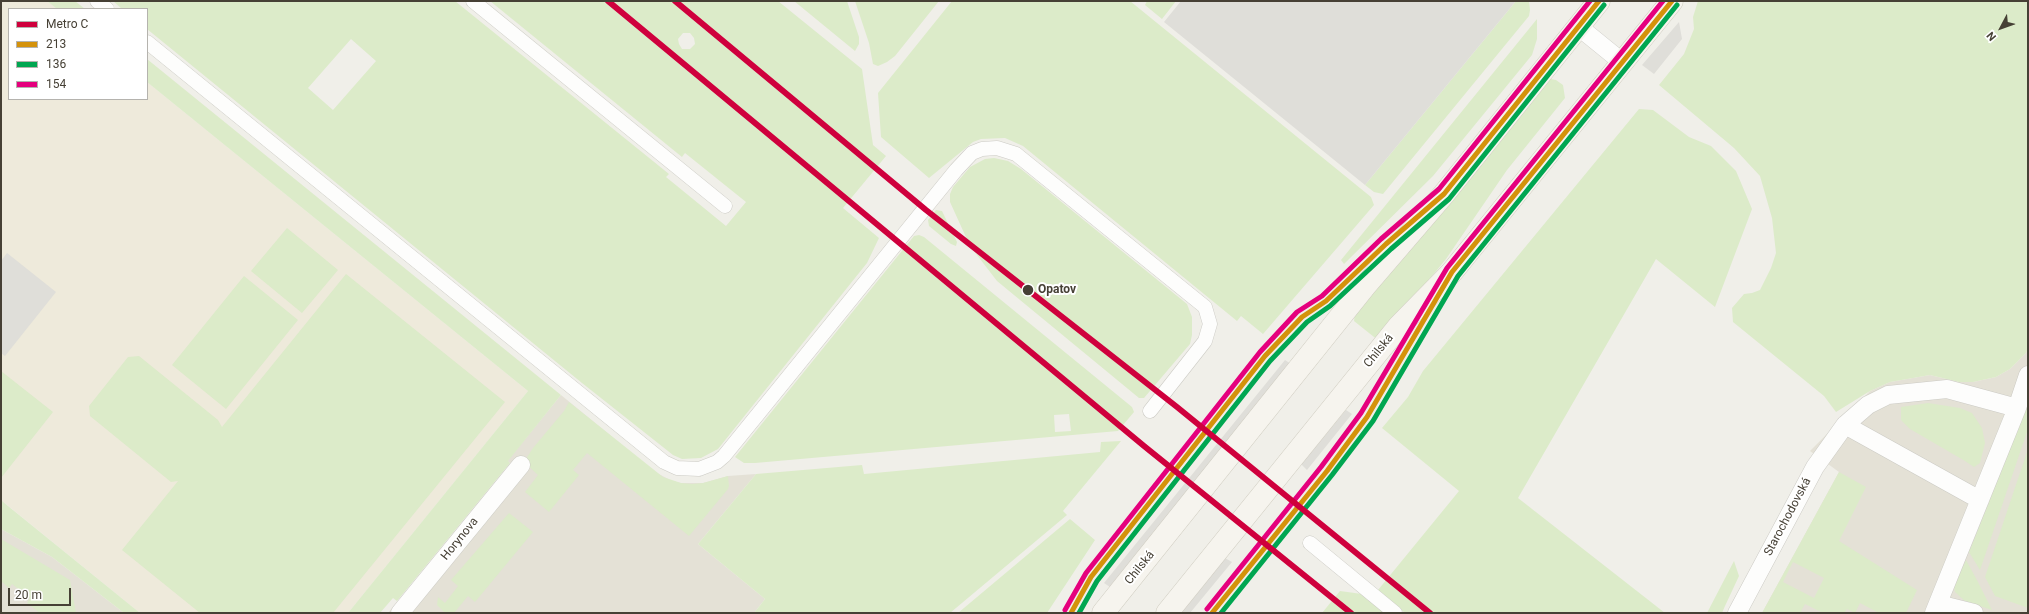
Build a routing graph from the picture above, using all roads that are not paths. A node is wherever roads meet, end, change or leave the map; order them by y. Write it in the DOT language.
graph roads {
  1 [pos="97,1"];
  2 [pos="473,1"];
  3 [pos="1599,1"];
  4 [pos="1672,1"];
  5 [pos="106,8"];
  6 [pos="1579,27"];
  7 [pos="148,43"];
  8 [pos="1622,62"];
  9 [pos="726,206"];
  10 [pos="2028,375"];
  11 [pos="2017,408"];
  12 [pos="1150,411"];
  13 [pos="1846,425"];
  14 [pos="521,465"];
  15 [pos="1980,500"];
  16 [pos="1310,543"];
  17 [pos="1936,609"];
  18 [pos="400,613"];
  19 [pos="1103,613"];
  20 [pos="1167,613"];
  21 [pos="1395,613"];
  22 [pos="1737,613"];
  23 [pos="1974,613"];
  1 -- 5 [label="street"];
  2 -- 9 [label="street"];
  3 -- 6 [label="main road, Chilská"];
  4 -- 8 [label="main road, Chilská"];
  6 -- 8 [label="street"];
  6 -- 19 [label="main road, Chilská"];
  7 -- 12 [label="street"];
  8 -- 20 [label="main road, Chilská"];
  10 -- 11 [label="street"];
  11 -- 13 [label="street, Starochodovská"];
  11 -- 15 [label="street"];
  13 -- 15 [label="street"];
  13 -- 22 [label="street, Starochodovská"];
  14 -- 18 [label="street, Horynova"];
  15 -- 17 [label="street"];
  16 -- 21 [label="street"];
  17 -- 23 [label="street"];
}
